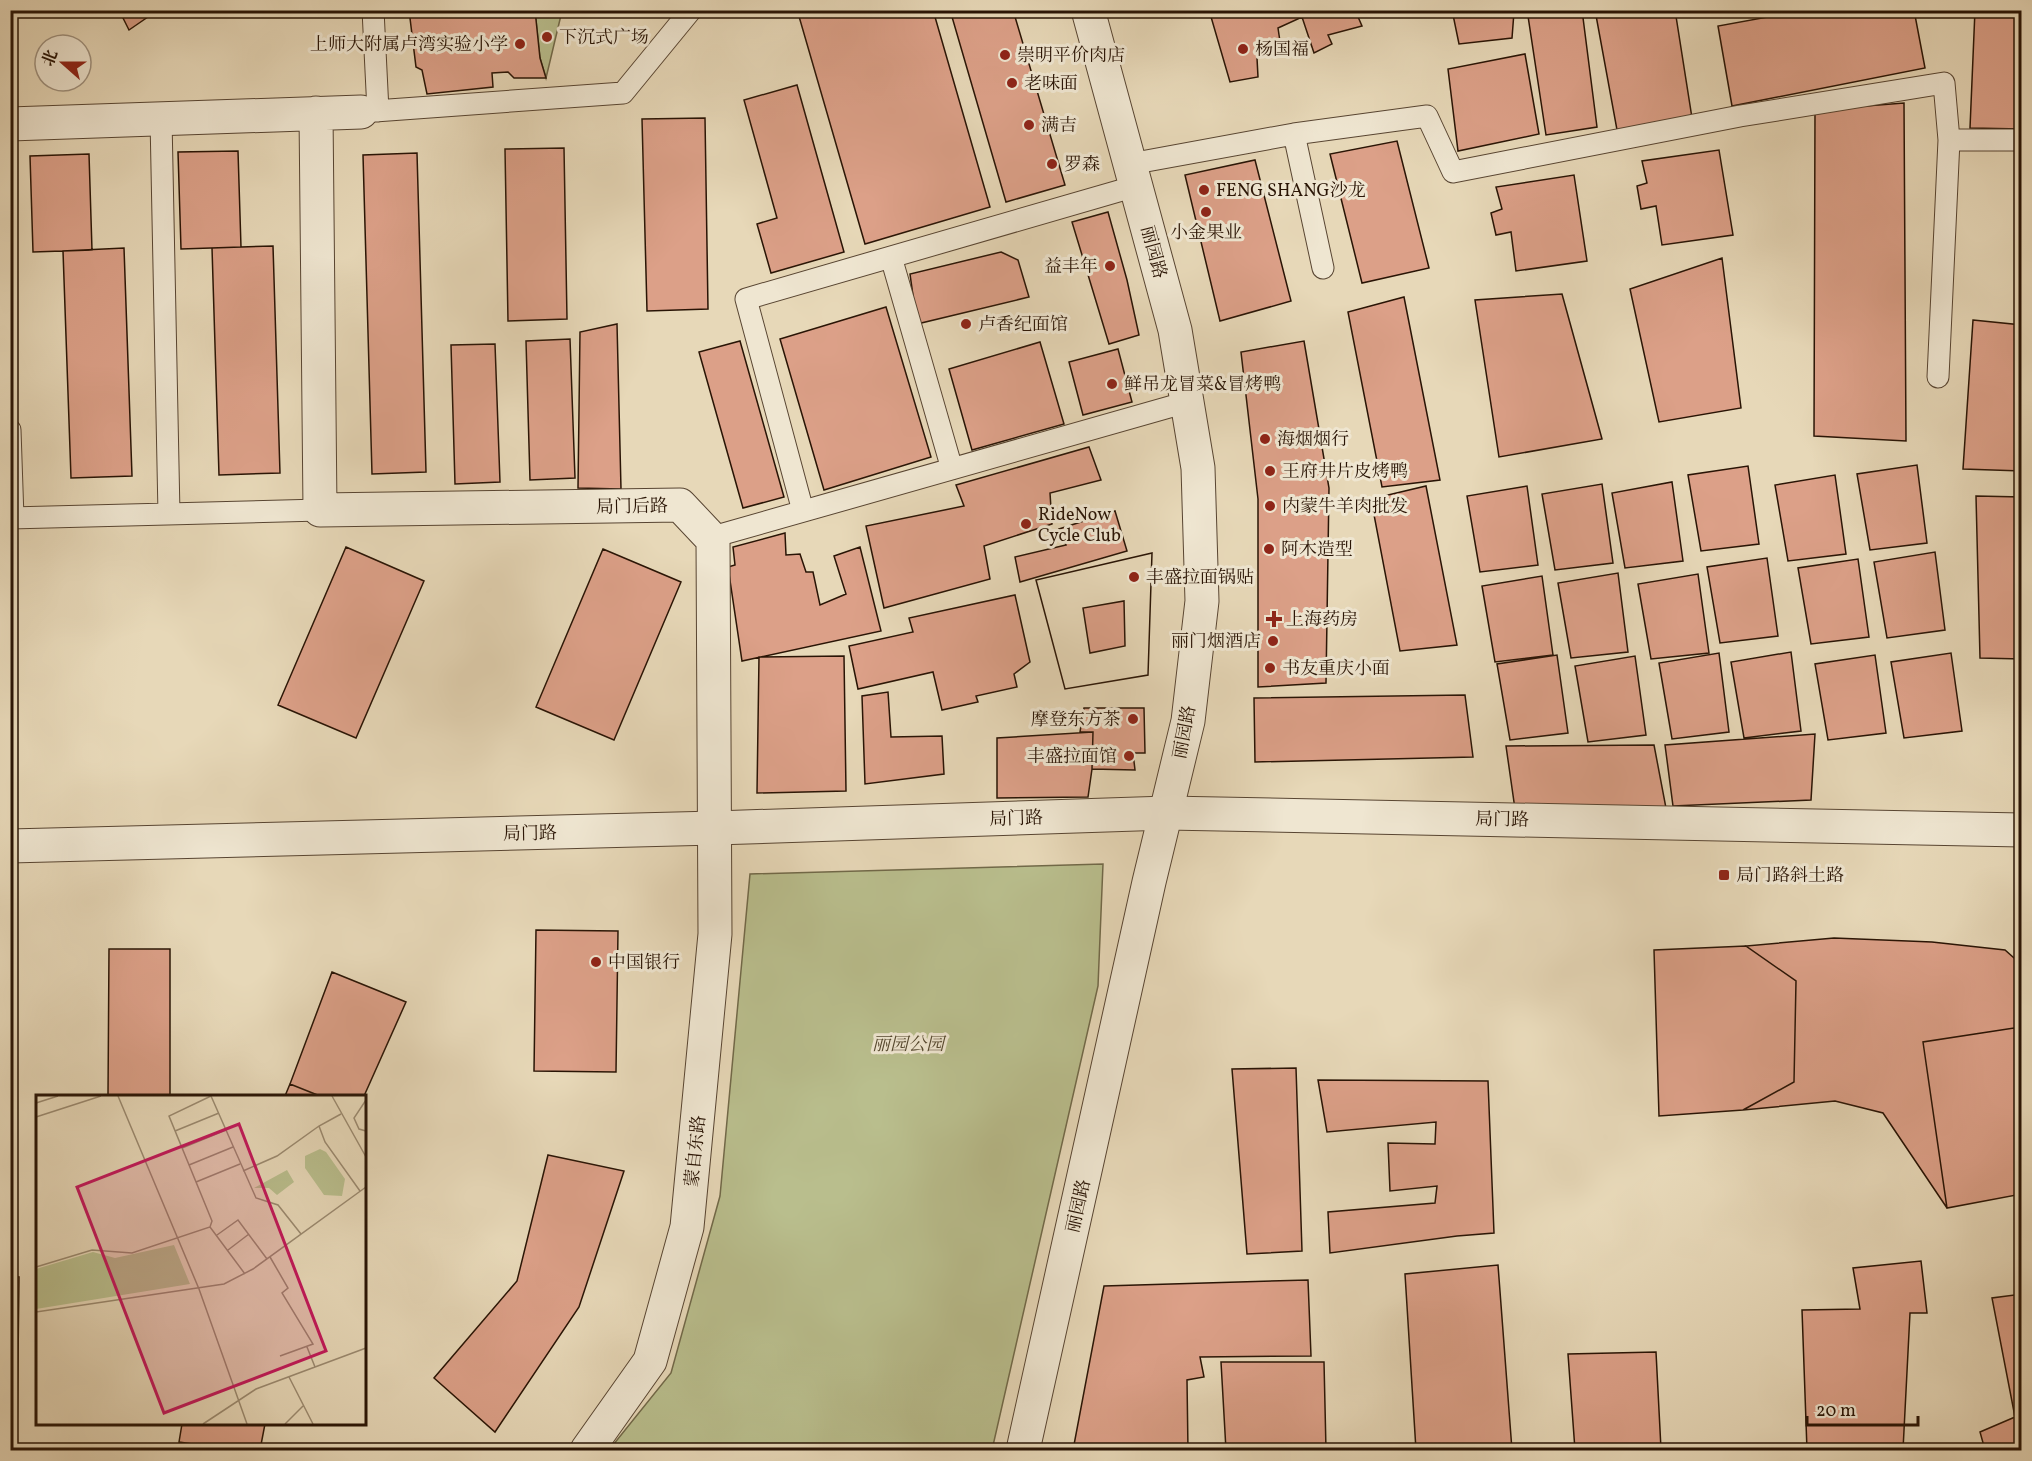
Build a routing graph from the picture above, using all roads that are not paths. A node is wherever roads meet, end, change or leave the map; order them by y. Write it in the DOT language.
graph roads {
  1 [pos="373,10"];
  2 [pos="691,10"];
  3 [pos="1088,10"];
  4 [pos="370,111"];
  5 [pos="316,113"];
  6 [pos="161,119"];
  7 [pos="10,124"];
  8 [pos="1294,134"];
  9 [pos="1949,140"];
  10 [pos="2022,140"];
  11 [pos="1133,175"];
  12 [pos="891,258"];
  13 [pos="1323,268"];
  14 [pos="1938,376"];
  15 [pos="1187,402"];
  16 [pos="10,430"];
  17 [pos="952,469"];
  18 [pos="320,510"];
  19 [pos="803,511"];
  20 [pos="169,514"];
  21 [pos="12,518"];
  22 [pos="713,540"];
  23 [pos="1167,813"];
  24 [pos="715,828"];
  25 [pos="2022,830"];
  26 [pos="10,846"];
  27 [pos="587,1450"];
  28 [pos="1023,1450"];
  1 -- 4 [label="lane"];
  2 -- 4 [label="lane"];
  3 -- 11 [label="street, 丽园路"];
  4 -- 5 [label="street"];
  5 -- 6 [label="street"];
  5 -- 18 [label="street"];
  6 -- 7 [label="street"];
  6 -- 20 [label="lane"];
  8 -- 9 [label="lane"];
  8 -- 11 [label="lane"];
  8 -- 13 [label="lane"];
  9 -- 10 [label="lane"];
  9 -- 14 [label="lane"];
  11 -- 12 [label="lane"];
  11 -- 15 [label="street, 丽园路"];
  12 -- 17 [label="lane"];
  12 -- 19 [label="lane"];
  15 -- 17 [label="lane"];
  15 -- 23 [label="street, 丽园路"];
  16 -- 21 [label="lane"];
  17 -- 19 [label="lane"];
  18 -- 20 [label="lane"];
  18 -- 22 [label="street, 局门后路"];
  19 -- 22 [label="lane"];
  20 -- 21 [label="lane"];
  22 -- 24 [label="street"];
  23 -- 24 [label="street, 局门路"];
  23 -- 25 [label="street, 局门路"];
  23 -- 28 [label="street, 丽园路"];
  24 -- 26 [label="street, 局门路"];
  24 -- 27 [label="street, 蒙自东路"];
}
